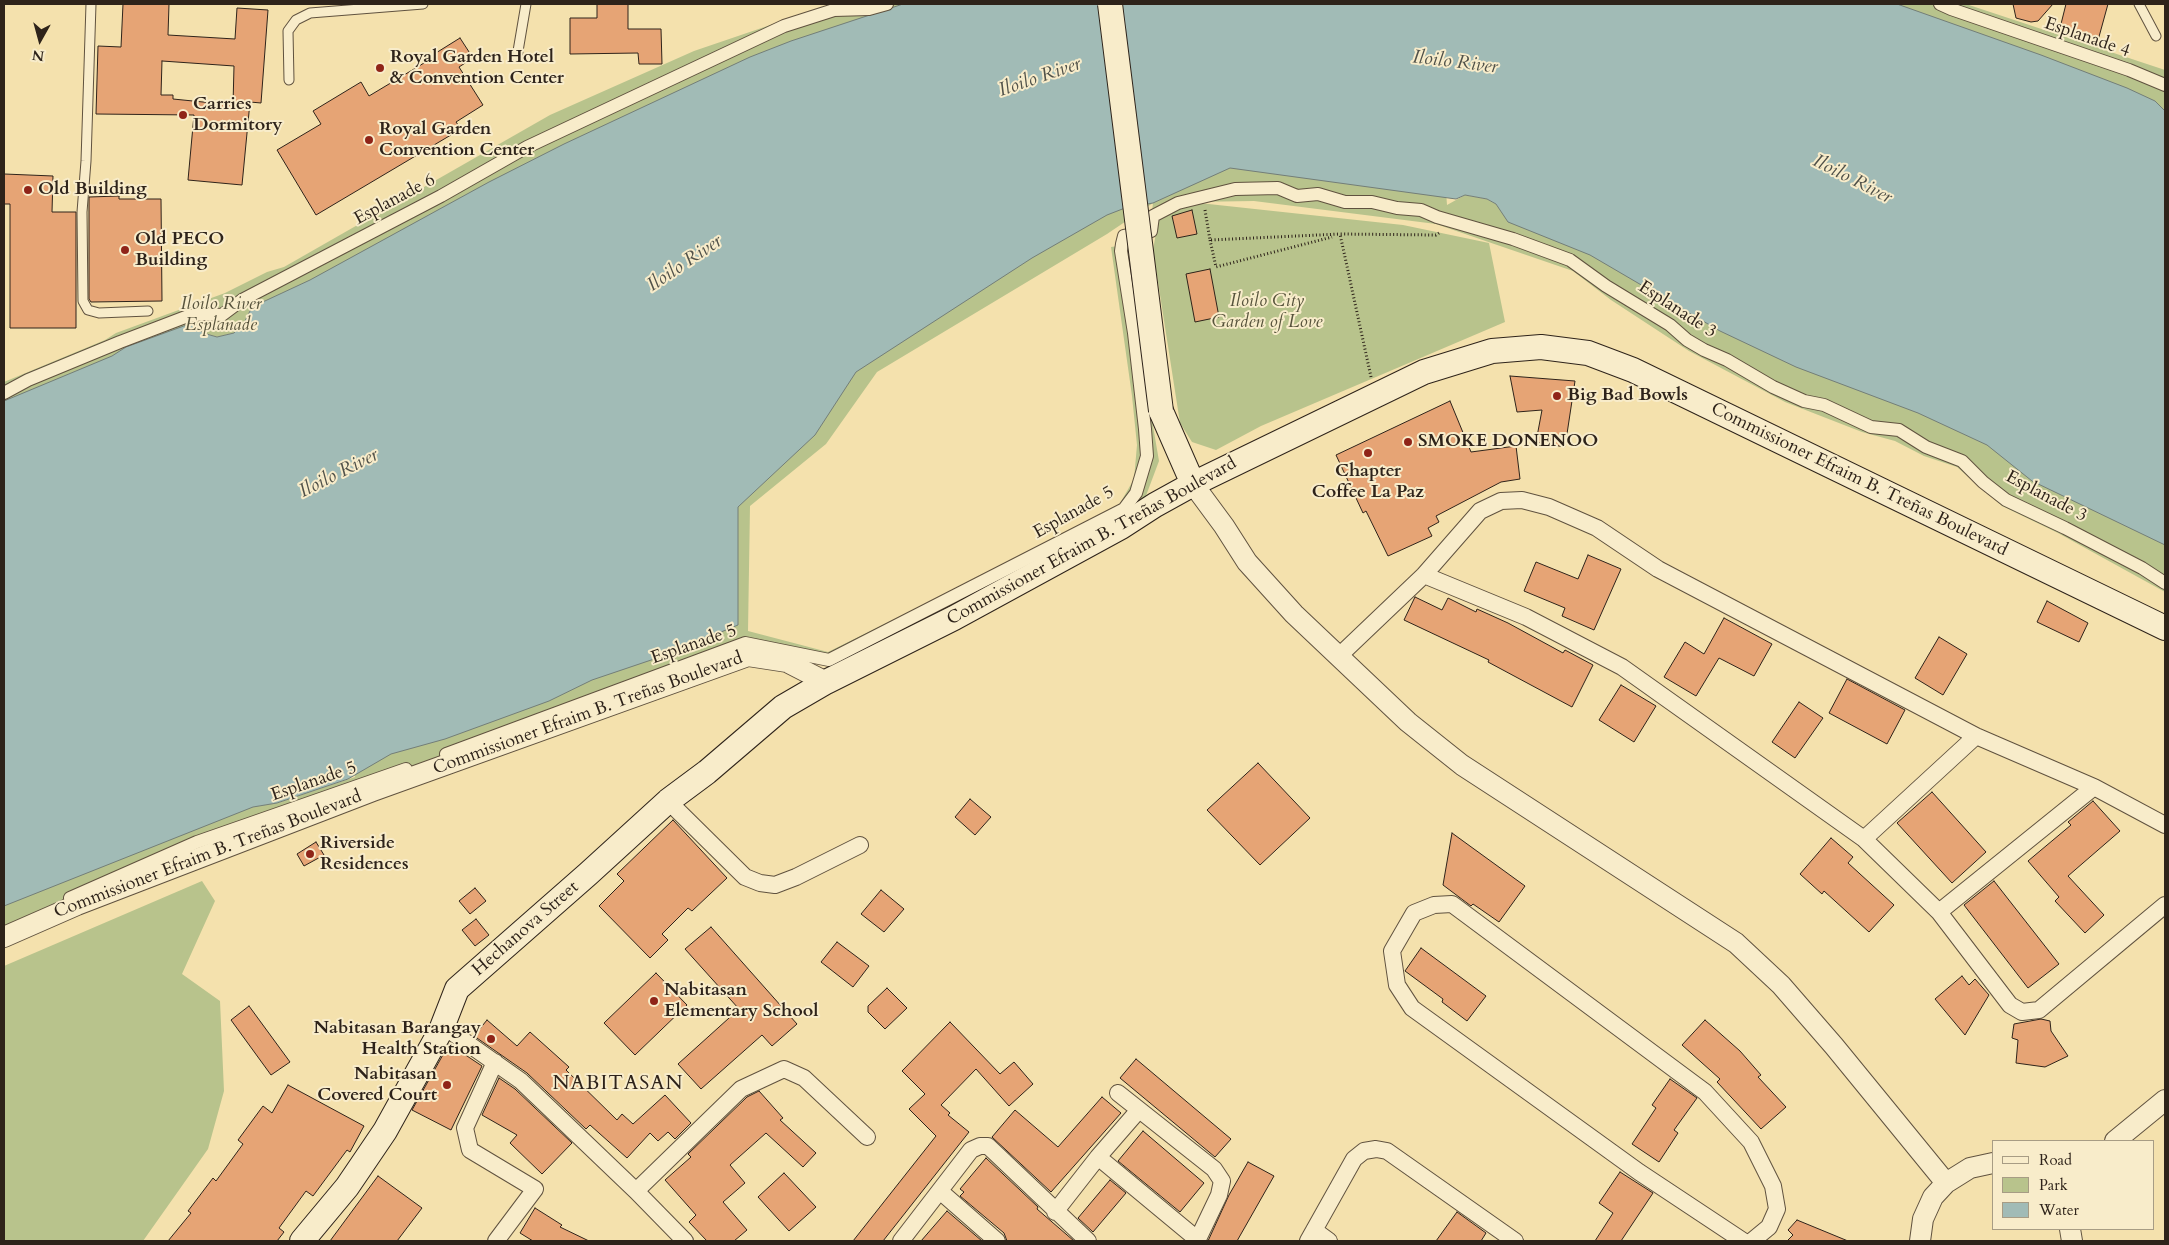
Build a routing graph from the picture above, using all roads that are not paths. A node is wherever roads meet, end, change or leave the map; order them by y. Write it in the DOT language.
graph roads {
  1 [pos="91,4"];
  2 [pos="423,4"];
  3 [pos="526,4"];
  4 [pos="887,4"];
  5 [pos="1110,4"];
  6 [pos="1940,4"];
  7 [pos="2139,4"];
  8 [pos="2156,36"];
  9 [pos="517,57"];
  10 [pos="289,80"];
  11 [pos="2165,85"];
  12 [pos="1124,236"];
  13 [pos="148,311"];
  14 [pos="4,393"];
  15 [pos="1193,484"];
  16 [pos="1424,575"];
  17 [pos="2165,583"];
  18 [pos="2165,628"];
  19 [pos="1339,656"];
  20 [pos="826,682"];
  21 [pos="1976,736"];
  22 [pos="2094,787"];
  23 [pos="668,801"];
  24 [pos="2165,825"];
  25 [pos="1864,839"];
  26 [pos="860,844"];
  27 [pos="2165,905"];
  28 [pos="1939,912"];
  29 [pos="4,927"];
  30 [pos="4,937"];
  31 [pos="443,1026"];
  32 [pos="495,1062"];
  33 [pos="1118,1093"];
  34 [pos="2165,1100"];
  35 [pos="1138,1111"];
  36 [pos="867,1137"];
  37 [pos="2116,1140"];
  38 [pos="1098,1157"];
  39 [pos="1992,1163"];
  40 [pos="1946,1183"];
  41 [pos="636,1191"];
  42 [pos="941,1192"];
  43 [pos="1055,1212"];
  44 [pos="1311,1236"];
  45 [pos="906,1239"];
  46 [pos="1197,1240"];
  47 [pos="302,1241"];
  48 [pos="496,1241"];
  49 [pos="685,1241"];
  50 [pos="997,1241"];
  51 [pos="1088,1241"];
  52 [pos="1329,1241"];
  53 [pos="1515,1241"];
  54 [pos="1743,1241"];
  55 [pos="1752,1241"];
  56 [pos="1920,1241"];
  1 -- 13 [label="lane"];
  2 -- 10 [label="lane"];
  3 -- 9 [label="lane"];
  4 -- 14 [label="street, Esplanade 6"];
  5 -- 15 [label="main road, bridge"];
  6 -- 11 [label="street, Esplanade 4"];
  7 -- 8 [label="lane"];
  12 -- 17 [label="street, Esplanade 3"];
  12 -- 29 [label="street, Esplanade 5"];
  15 -- 18 [label="main road, Commissioner Efraim B. Treñas Boulevard"];
  15 -- 19 [label="street"];
  15 -- 20 [label="main road, Commissioner Efraim B. Treñas Boulevard"];
  16 -- 19 [label="street"];
  16 -- 21 [label="street"];
  16 -- 25 [label="street"];
  19 -- 40 [label="street"];
  20 -- 23 [label="main road, Hechanova Street"];
  20 -- 30 [label="street, Commissioner Efraim B. Treñas Boulevard"];
  21 -- 22 [label="street"];
  21 -- 25 [label="street"];
  22 -- 24 [label="street"];
  22 -- 28 [label="street"];
  23 -- 26 [label="street"];
  23 -- 31 [label="main road, Hechanova Street"];
  25 -- 28 [label="street"];
  27 -- 28 [label="street"];
  31 -- 32 [label="street"];
  31 -- 47 [label="main road, Hechanova Street"];
  32 -- 41 [label="street"];
  32 -- 48 [label="street"];
  33 -- 35 [label="street"];
  34 -- 37 [label="street"];
  35 -- 38 [label="street"];
  35 -- 46 [label="street"];
  36 -- 41 [label="street"];
  38 -- 43 [label="street"];
  38 -- 46 [label="street"];
  39 -- 40 [label="street"];
  40 -- 56 [label="street"];
  41 -- 49 [label="street"];
  42 -- 43 [label="street"];
  42 -- 45 [label="street"];
  42 -- 50 [label="street"];
  43 -- 51 [label="street"];
  44 -- 52 [label="street"];
  44 -- 53 [label="street"];
  54 -- 55 [label="street"];
}
